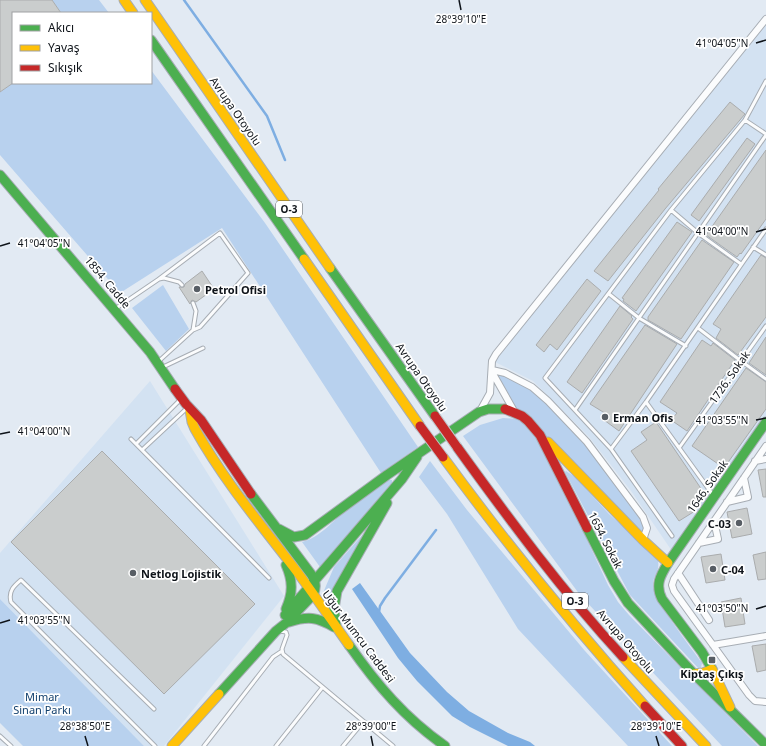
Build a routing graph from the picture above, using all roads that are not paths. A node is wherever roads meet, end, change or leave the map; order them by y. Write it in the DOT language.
graph roads {
  1 [pos="124,0"];
  2 [pos="145,0"];
  3 [pos="132,12"];
  4 [pos="766,19"];
  5 [pos="152,41"];
  6 [pos="766,81"];
  7 [pos="745,120"];
  8 [pos="766,135"];
  9 [pos="0,175"];
  10 [pos="671,210"];
  11 [pos="766,229"];
  12 [pos="698,233"];
  13 [pos="753,247"];
  14 [pos="766,255"];
  15 [pos="741,264"];
  16 [pos="159,279"];
  17 [pos="182,286"];
  18 [pos="609,294"];
  19 [pos="193,303"];
  20 [pos="115,309"];
  21 [pos="639,318"];
  22 [pos="766,326"];
  23 [pos="698,328"];
  24 [pos="193,330"];
  25 [pos="686,346"];
  26 [pos="203,348"];
  27 [pos="740,361"];
  28 [pos="161,366"];
  29 [pos="492,370"];
  30 [pos="766,379"];
  31 [pos="182,398"];
  32 [pos="646,402"];
  33 [pos="189,409"];
  34 [pos="575,410"];
  35 [pos="479,412"];
  36 [pos="515,412"];
  37 [pos="766,422"];
  38 [pos="540,435"];
  39 [pos="131,439"];
  40 [pos="136,444"];
  41 [pos="766,446"];
  42 [pos="679,448"];
  43 [pos="142,450"];
  44 [pos="611,450"];
  45 [pos="421,451"];
  46 [pos="766,459"];
  47 [pos="755,461"];
  48 [pos="744,478"];
  49 [pos="402,479"];
  50 [pos="714,497"];
  51 [pos="727,502"];
  52 [pos="270,521"];
  53 [pos="714,521"];
  54 [pos="672,536"];
  55 [pos="643,540"];
  56 [pos="699,543"];
  57 [pos="279,551"];
  58 [pos="668,562"];
  59 [pos="678,573"];
  60 [pos="269,578"];
  61 [pos="312,588"];
  62 [pos="709,620"];
  63 [pos="284,622"];
  64 [pos="337,629"];
  65 [pos="276,631"];
  66 [pos="766,636"];
  67 [pos="713,645"];
  68 [pos="282,651"];
  69 [pos="724,660"];
  70 [pos="712,669"];
  71 [pos="731,671"];
  72 [pos="694,674"];
  73 [pos="718,680"];
  74 [pos="322,688"];
  75 [pos="766,702"];
  76 [pos="154,709"];
  77 [pos="732,712"];
  78 [pos="363,722"];
  79 [pos="0,736"];
  80 [pos="766,745"];
  81 [pos="10,746"];
  82 [pos="155,746"];
  83 [pos="172,746"];
  84 [pos="204,746"];
  85 [pos="276,746"];
  86 [pos="343,746"];
  87 [pos="394,746"];
  88 [pos="445,746"];
  89 [pos="682,746"];
  90 [pos="706,746"];
  1 -- 3 [label="main road"];
  2 -- 90 [label="main road, Avrupa Otoyolu / O-3, bridge"];
  4 -- 29 [label="street"];
  5 -- 89 [label="main road, O-3, bridge"];
  6 -- 7 [label="lane"];
  7 -- 8 [label="lane"];
  7 -- 10 [label="lane"];
  8 -- 12 [label="lane"];
  9 -- 20 [label="main road, 1854. Cadde"];
  10 -- 12 [label="lane"];
  10 -- 18 [label="lane"];
  11 -- 13 [label="lane"];
  12 -- 15 [label="lane"];
  12 -- 21 [label="lane"];
  13 -- 14 [label="lane"];
  13 -- 15 [label="lane"];
  15 -- 23 [label="lane"];
  16 -- 17 [label="lane"];
  16 -- 20 [label="lane"];
  16 -- 24 [label="lane"];
  18 -- 21 [label="lane"];
  18 -- 34 [label="lane"];
  19 -- 24 [label="lane"];
  20 -- 28 [label="main road, 1854. Cadde"];
  21 -- 25 [label="lane"];
  21 -- 34 [label="lane"];
  22 -- 27 [label="lane, 1726. Sokak"];
  23 -- 25 [label="lane"];
  23 -- 27 [label="lane"];
  24 -- 28 [label="lane"];
  25 -- 32 [label="lane"];
  26 -- 28 [label="lane"];
  27 -- 30 [label="lane"];
  27 -- 42 [label="lane, 1726. Sokak"];
  28 -- 31 [label="main road, 1854. Cadde"];
  29 -- 35 [label="street"];
  29 -- 36 [label="street"];
  29 -- 55 [label="street"];
  31 -- 33 [label="main road, 1854. Cadde"];
  31 -- 40 [label="lane"];
  32 -- 42 [label="lane"];
  32 -- 44 [label="lane"];
  33 -- 43 [label="lane"];
  33 -- 52 [label="main road"];
  33 -- 57 [label="main road"];
  34 -- 44 [label="lane"];
  35 -- 36 [label="main road, 1654. Sokak"];
  35 -- 45 [label="main road, 1654. Sokak"];
  36 -- 38 [label="main road, 1654. Sokak"];
  37 -- 50 [label="main road, 1646. Sokak"];
  38 -- 55 [label="main road"];
  38 -- 72 [label="main road, 1654. Sokak"];
  39 -- 40 [label="lane"];
  40 -- 43 [label="lane"];
  41 -- 47 [label="street"];
  42 -- 50 [label="lane"];
  43 -- 60 [label="lane"];
  44 -- 54 [label="lane"];
  45 -- 49 [label="main road, 1654. Sokak"];
  45 -- 52 [label="main road, 1654. Sokak"];
  46 -- 47 [label="street"];
  47 -- 48 [label="street"];
  48 -- 51 [label="street"];
  48 -- 51 [label="street"];
  49 -- 61 [label="main road, 1654. Sokak"];
  49 -- 64 [label="main road"];
  50 -- 58 [label="main road, 1646. Sokak"];
  51 -- 53 [label="street"];
  52 -- 61 [label="main road"];
  53 -- 56 [label="street"];
  53 -- 56 [label="street"];
  55 -- 58 [label="main road"];
  56 -- 59 [label="street"];
  57 -- 61 [label="main road"];
  57 -- 63 [label="main road"];
  58 -- 70 [label="main road, 1646. Sokak"];
  59 -- 62 [label="street"];
  59 -- 67 [label="street"];
  61 -- 63 [label="main road, 1654. Sokak"];
  61 -- 64 [label="main road, Uğur Mumcu Caddesi"];
  63 -- 64 [label="main road"];
  63 -- 65 [label="main road"];
  64 -- 88 [label="main road, Uğur Mumcu Caddesi"];
  65 -- 68 [label="lane"];
  65 -- 83 [label="main road"];
  66 -- 67 [label="street"];
  67 -- 69 [label="street"];
  68 -- 74 [label="lane"];
  68 -- 84 [label="lane"];
  69 -- 70 [label="street"];
  69 -- 71 [label="street"];
  70 -- 72 [label="main road"];
  70 -- 73 [label="main road"];
  71 -- 73 [label="street"];
  71 -- 75 [label="street"];
  72 -- 77 [label="main road, 1654. Sokak"];
  73 -- 77 [label="main road"];
  74 -- 78 [label="lane"];
  74 -- 85 [label="lane"];
  76 -- 82 [label="lane"];
  77 -- 80 [label="main road, 1654. Sokak"];
  78 -- 86 [label="lane"];
  78 -- 87 [label="lane"];
  79 -- 81 [label="lane"];
}
